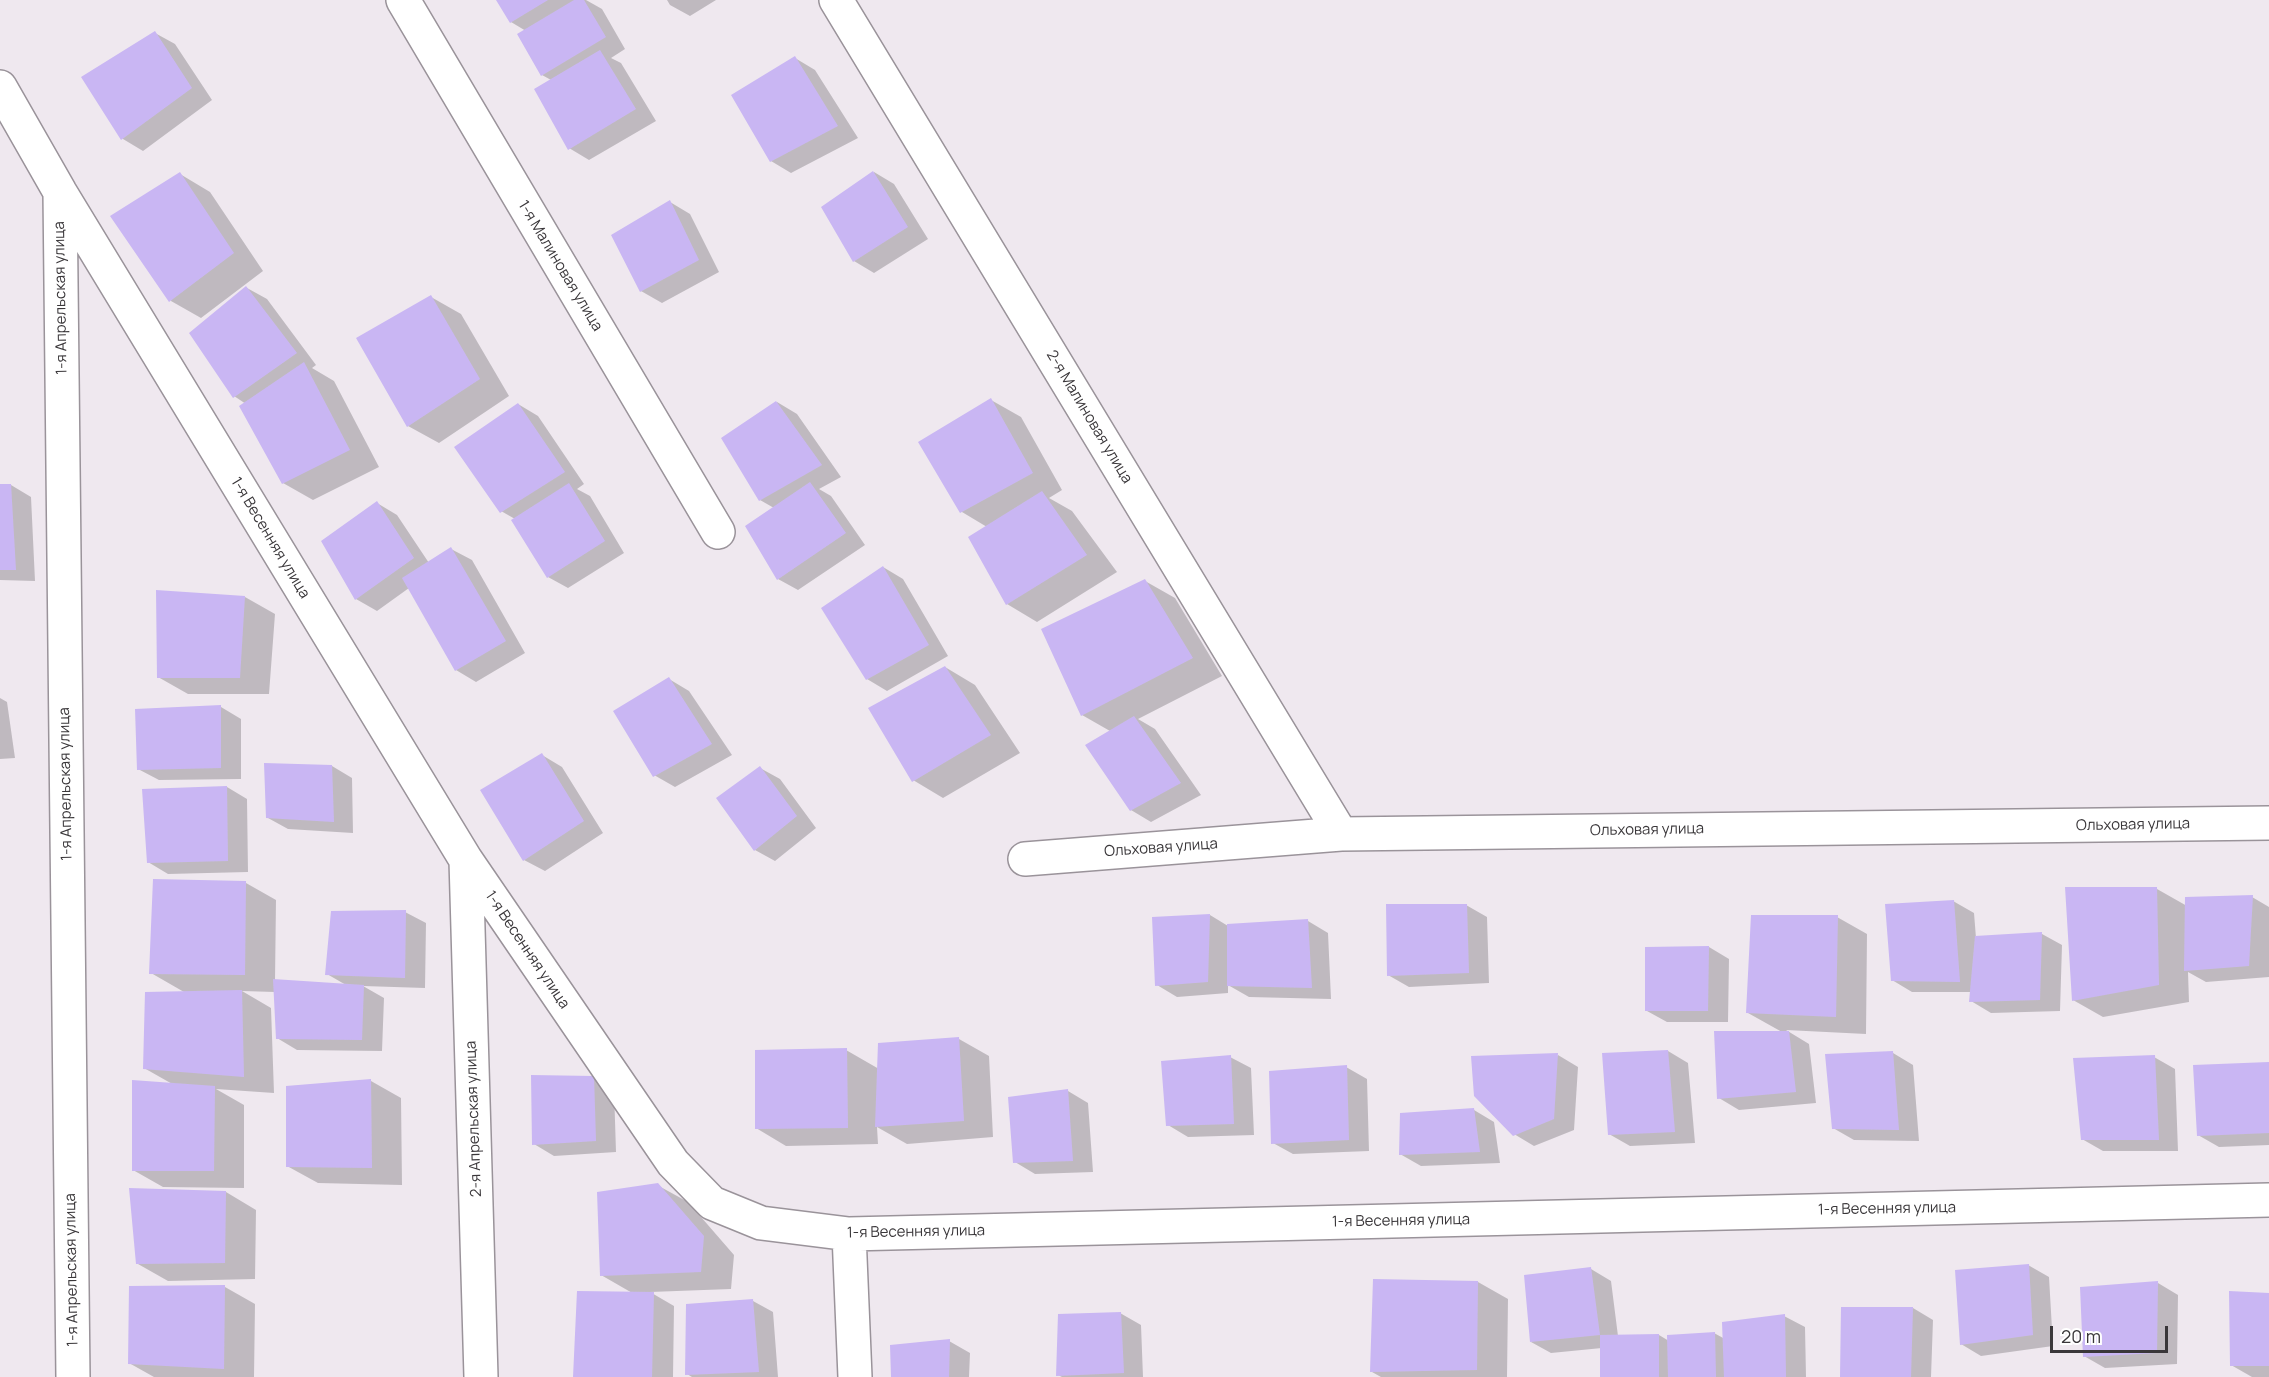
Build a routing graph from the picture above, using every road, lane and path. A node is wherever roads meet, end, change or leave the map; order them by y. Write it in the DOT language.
graph roads {
  1 [pos="403,0"];
  2 [pos="836,0"];
  3 [pos="0,87"];
  4 [pos="60,192"];
  5 [pos="718,532"];
  6 [pos="2269,823"];
  7 [pos="1341,834"];
  8 [pos="1025,859"];
  9 [pos="466,860"];
  10 [pos="2269,1200"];
  11 [pos="849,1234"];
  12 [pos="73,1377"];
  13 [pos="481,1377"];
  14 [pos="855,1377"];
  1 -- 5 [label="street, 1-я Малиновая улица"];
  2 -- 7 [label="street, 2-я Малиновая улица"];
  3 -- 4 [label="street, 1-я Весенняя улица"];
  4 -- 9 [label="street, 1-я Весенняя улица"];
  4 -- 12 [label="street, 1-я Апрельская улица"];
  6 -- 7 [label="street, Ольховая улица"];
  7 -- 8 [label="street, Ольховая улица"];
  9 -- 11 [label="street, 1-я Весенняя улица"];
  9 -- 13 [label="street, 2-я Апрельская улица"];
  10 -- 11 [label="street, 1-я Весенняя улица"];
  11 -- 14 [label="street"];
}
